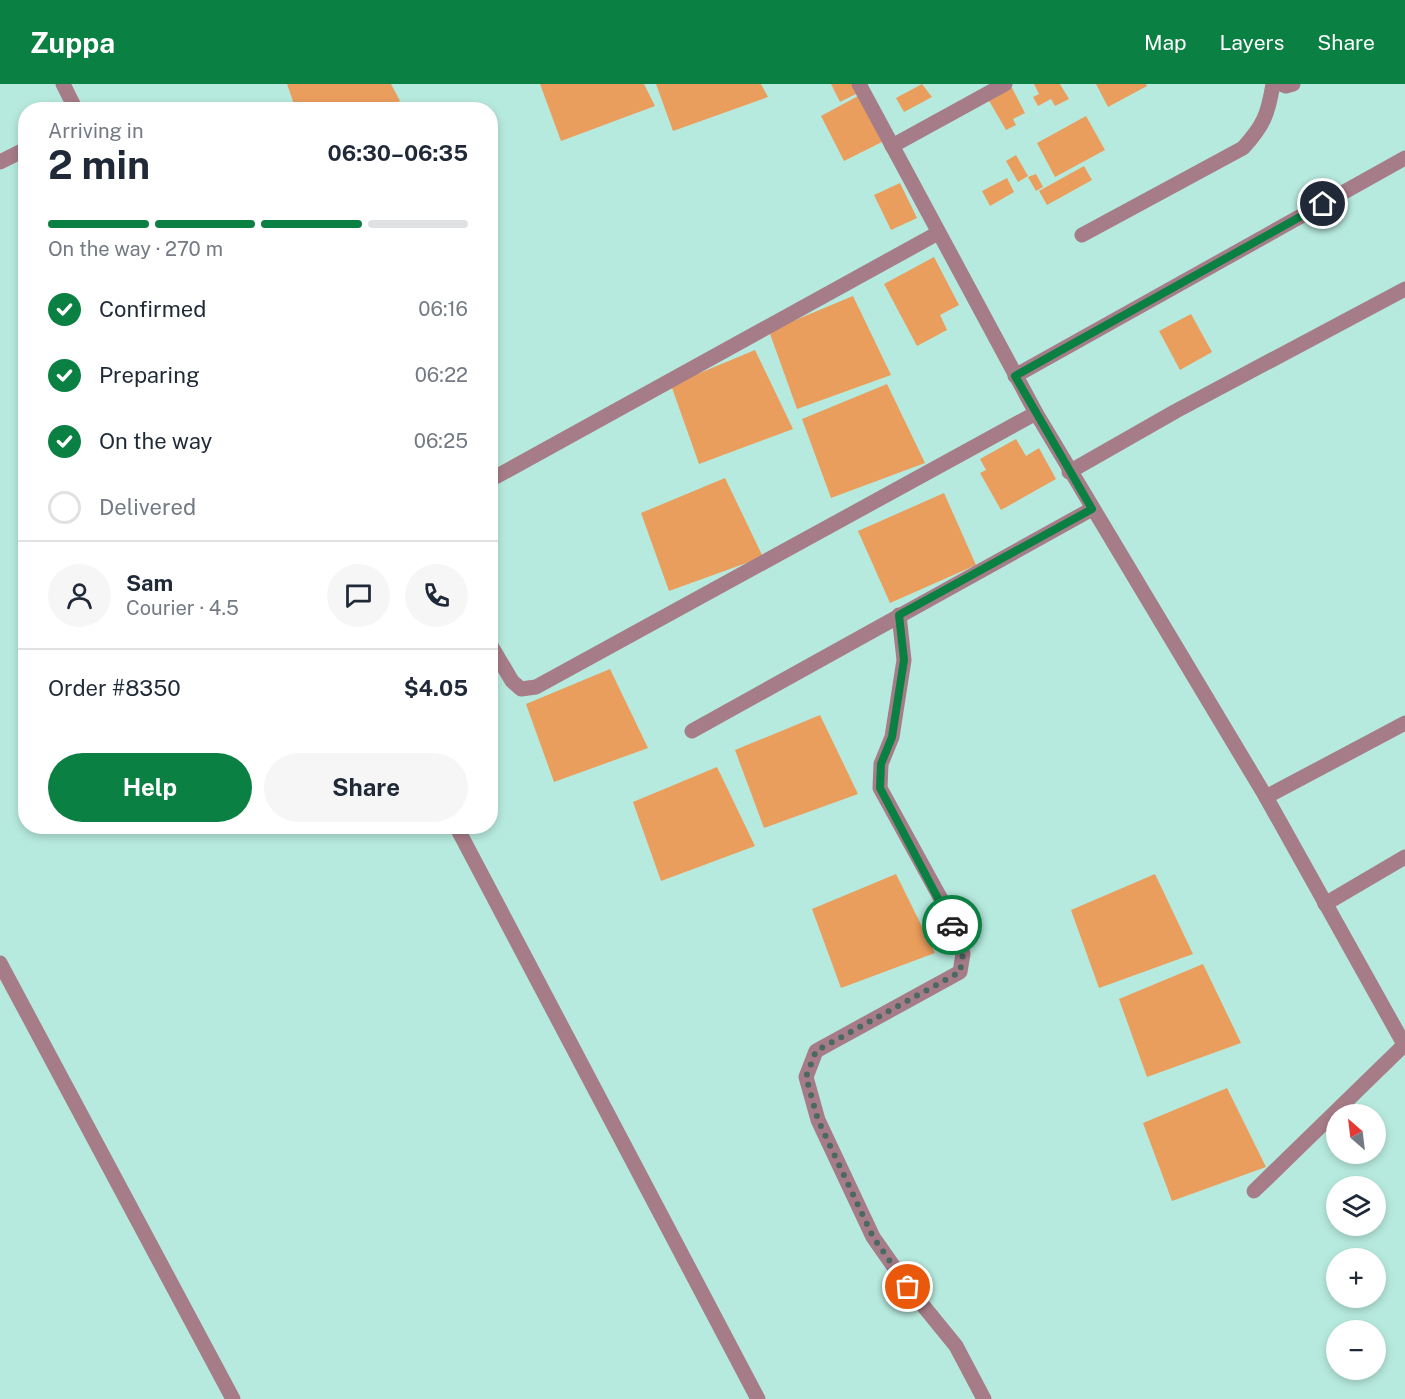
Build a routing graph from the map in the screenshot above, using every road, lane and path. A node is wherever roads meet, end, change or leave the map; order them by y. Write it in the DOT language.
graph roads {
  1 [pos="63,84"];
  2 [pos="859,84"];
  3 [pos="1005,84"];
  4 [pos="1273,84"];
  5 [pos="1281,84"];
  6 [pos="1293,84"];
  7 [pos="72,102"];
  8 [pos="892,146"];
  9 [pos="18,153"];
  10 [pos="1405,158"];
  11 [pos="0,162"];
  12 [pos="938,233"];
  13 [pos="1082,235"];
  14 [pos="1405,289"];
  15 [pos="1015,376"];
  16 [pos="1036,413"];
  17 [pos="1069,472"];
  18 [pos="498,476"];
  19 [pos="1092,509"];
  20 [pos="899,615"];
  21 [pos="498,657"];
  22 [pos="1405,723"];
  23 [pos="692,731"];
  24 [pos="1266,797"];
  25 [pos="460,834"];
  26 [pos="1405,857"];
  27 [pos="1325,904"];
  28 [pos="0,963"];
  29 [pos="1403,1039"];
  30 [pos="1254,1191"];
  31 [pos="232,1399"];
  32 [pos="758,1399"];
  33 [pos="984,1399"];
  1 -- 7 [label="street"];
  2 -- 8 [label="street"];
  3 -- 8 [label="street"];
  4 -- 13 [label="street"];
  5 -- 6 [label="street"];
  8 -- 12 [label="street"];
  9 -- 11 [label="street"];
  10 -- 15 [label="street"];
  12 -- 15 [label="street"];
  12 -- 18 [label="street"];
  14 -- 17 [label="street"];
  15 -- 16 [label="street"];
  16 -- 17 [label="street"];
  16 -- 21 [label="street"];
  17 -- 19 [label="street"];
  19 -- 20 [label="street"];
  19 -- 24 [label="street"];
  20 -- 23 [label="street"];
  20 -- 33 [label="street"];
  22 -- 24 [label="street"];
  24 -- 27 [label="street"];
  25 -- 32 [label="street"];
  26 -- 27 [label="street"];
  27 -- 29 [label="street"];
  28 -- 31 [label="street"];
  29 -- 30 [label="street"];
}
